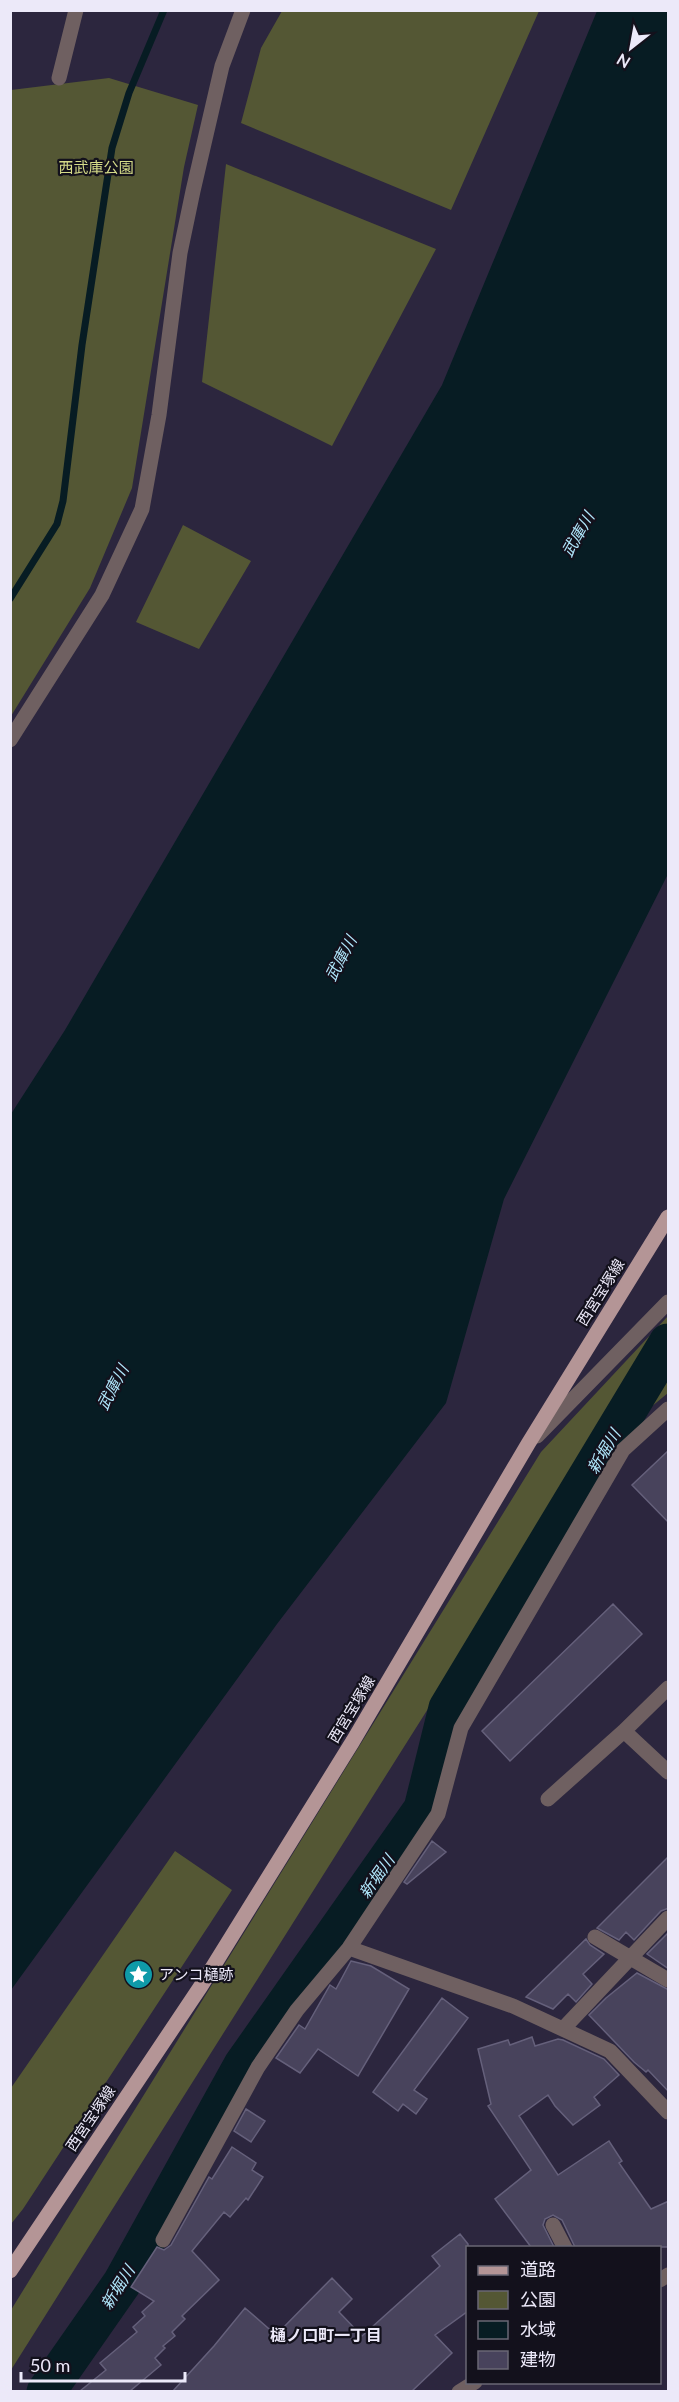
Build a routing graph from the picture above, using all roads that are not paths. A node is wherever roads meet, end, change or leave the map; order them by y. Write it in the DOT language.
graph roads {
  1 [pos="76,10"];
  2 [pos="243,10"];
  3 [pos="59,78"];
  4 [pos="10,740"];
  5 [pos="669,1217"];
  6 [pos="669,1302"];
  7 [pos="669,1409"];
  8 [pos="528,1444"];
  9 [pos="669,1688"];
  10 [pos="624,1731"];
  11 [pos="669,1772"];
  12 [pos="548,1799"];
  13 [pos="669,1918"];
  14 [pos="595,1937"];
  15 [pos="349,1948"];
  16 [pos="630,1959"];
  17 [pos="669,1980"];
  18 [pos="563,2030"];
  19 [pos="666,2104"];
  20 [pos="49,2211"];
  21 [pos="553,2224"];
  22 [pos="163,2240"];
  23 [pos="564,2246"];
  24 [pos="10,2254"];
  25 [pos="10,2271"];
  1 -- 3 [label="street"];
  2 -- 4 [label="street"];
  5 -- 8 [label="main road, 西宮宝塚線"];
  6 -- 8 [label="street"];
  7 -- 15 [label="street"];
  8 -- 20 [label="main road, 西宮宝塚線"];
  9 -- 10 [label="street"];
  10 -- 11 [label="street"];
  10 -- 12 [label="street"];
  13 -- 16 [label="street"];
  14 -- 16 [label="street"];
  15 -- 18 [label="street"];
  15 -- 22 [label="street"];
  16 -- 17 [label="street"];
  16 -- 18 [label="street"];
  18 -- 19 [label="street"];
  20 -- 24 [label="main road, 西宮宝塚線"];
  20 -- 25 [label="main road, 西宮宝塚線"];
  21 -- 23 [label="street"];
}
